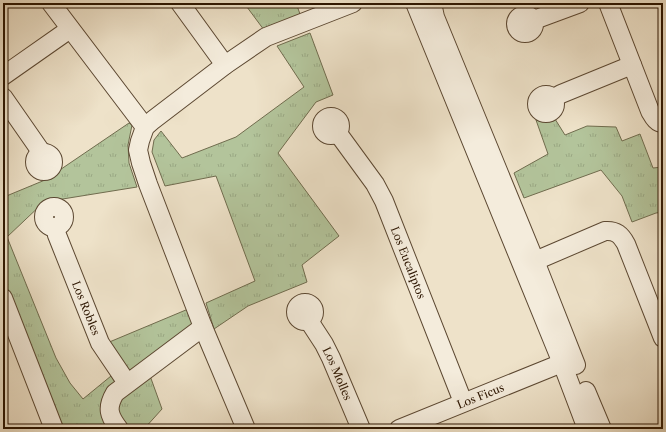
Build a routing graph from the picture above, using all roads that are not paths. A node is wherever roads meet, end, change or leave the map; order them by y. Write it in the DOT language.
graph roads {
  1 [pos="51,3"];
  2 [pos="180,3"];
  3 [pos="353,3"];
  4 [pos="416,3"];
  5 [pos="432,3"];
  6 [pos="580,3"];
  7 [pos="608,3"];
  8 [pos="534,20"];
  9 [pos="70,29"];
  10 [pos="225,65"];
  11 [pos="632,65"];
  12 [pos="3,76"];
  13 [pos="3,97"];
  14 [pos="552,99"];
  15 [pos="663,123"];
  16 [pos="145,127"];
  17 [pos="337,132"];
  18 [pos="42,153"];
  19 [pos="55,227"];
  20 [pos="535,261"];
  21 [pos="3,298"];
  22 [pos="308,321"];
  23 [pos="203,327"];
  24 [pos="663,338"];
  25 [pos="562,364"];
  26 [pos="127,383"];
  27 [pos="463,402"];
  28 [pos="54,429"];
  29 [pos="119,429"];
  30 [pos="246,429"];
  31 [pos="361,429"];
  32 [pos="399,429"];
  33 [pos="587,429"];
  34 [pos="602,429"];
  1 -- 9 [label="street"];
  2 -- 10 [label="street"];
  3 -- 10 [label="street"];
  4 -- 25 [label="street"];
  5 -- 20 [label="street"];
  6 -- 8 [label="street"];
  7 -- 11 [label="street"];
  9 -- 12 [label="street"];
  9 -- 16 [label="street"];
  10 -- 16 [label="street"];
  11 -- 14 [label="street"];
  11 -- 15 [label="street"];
  13 -- 18 [label="street"];
  16 -- 23 [label="street"];
  17 -- 27 [label="street, Los Eucaliptos"];
  19 -- 26 [label="street, Los Robles"];
  20 -- 24 [label="street"];
  20 -- 34 [label="street"];
  21 -- 28 [label="street"];
  22 -- 31 [label="street, Los Molles"];
  23 -- 26 [label="street"];
  23 -- 30 [label="street"];
  25 -- 27 [label="street, Los Ficus"];
  25 -- 33 [label="street"];
  26 -- 29 [label="street"];
  27 -- 32 [label="street, Los Ficus"];
}
